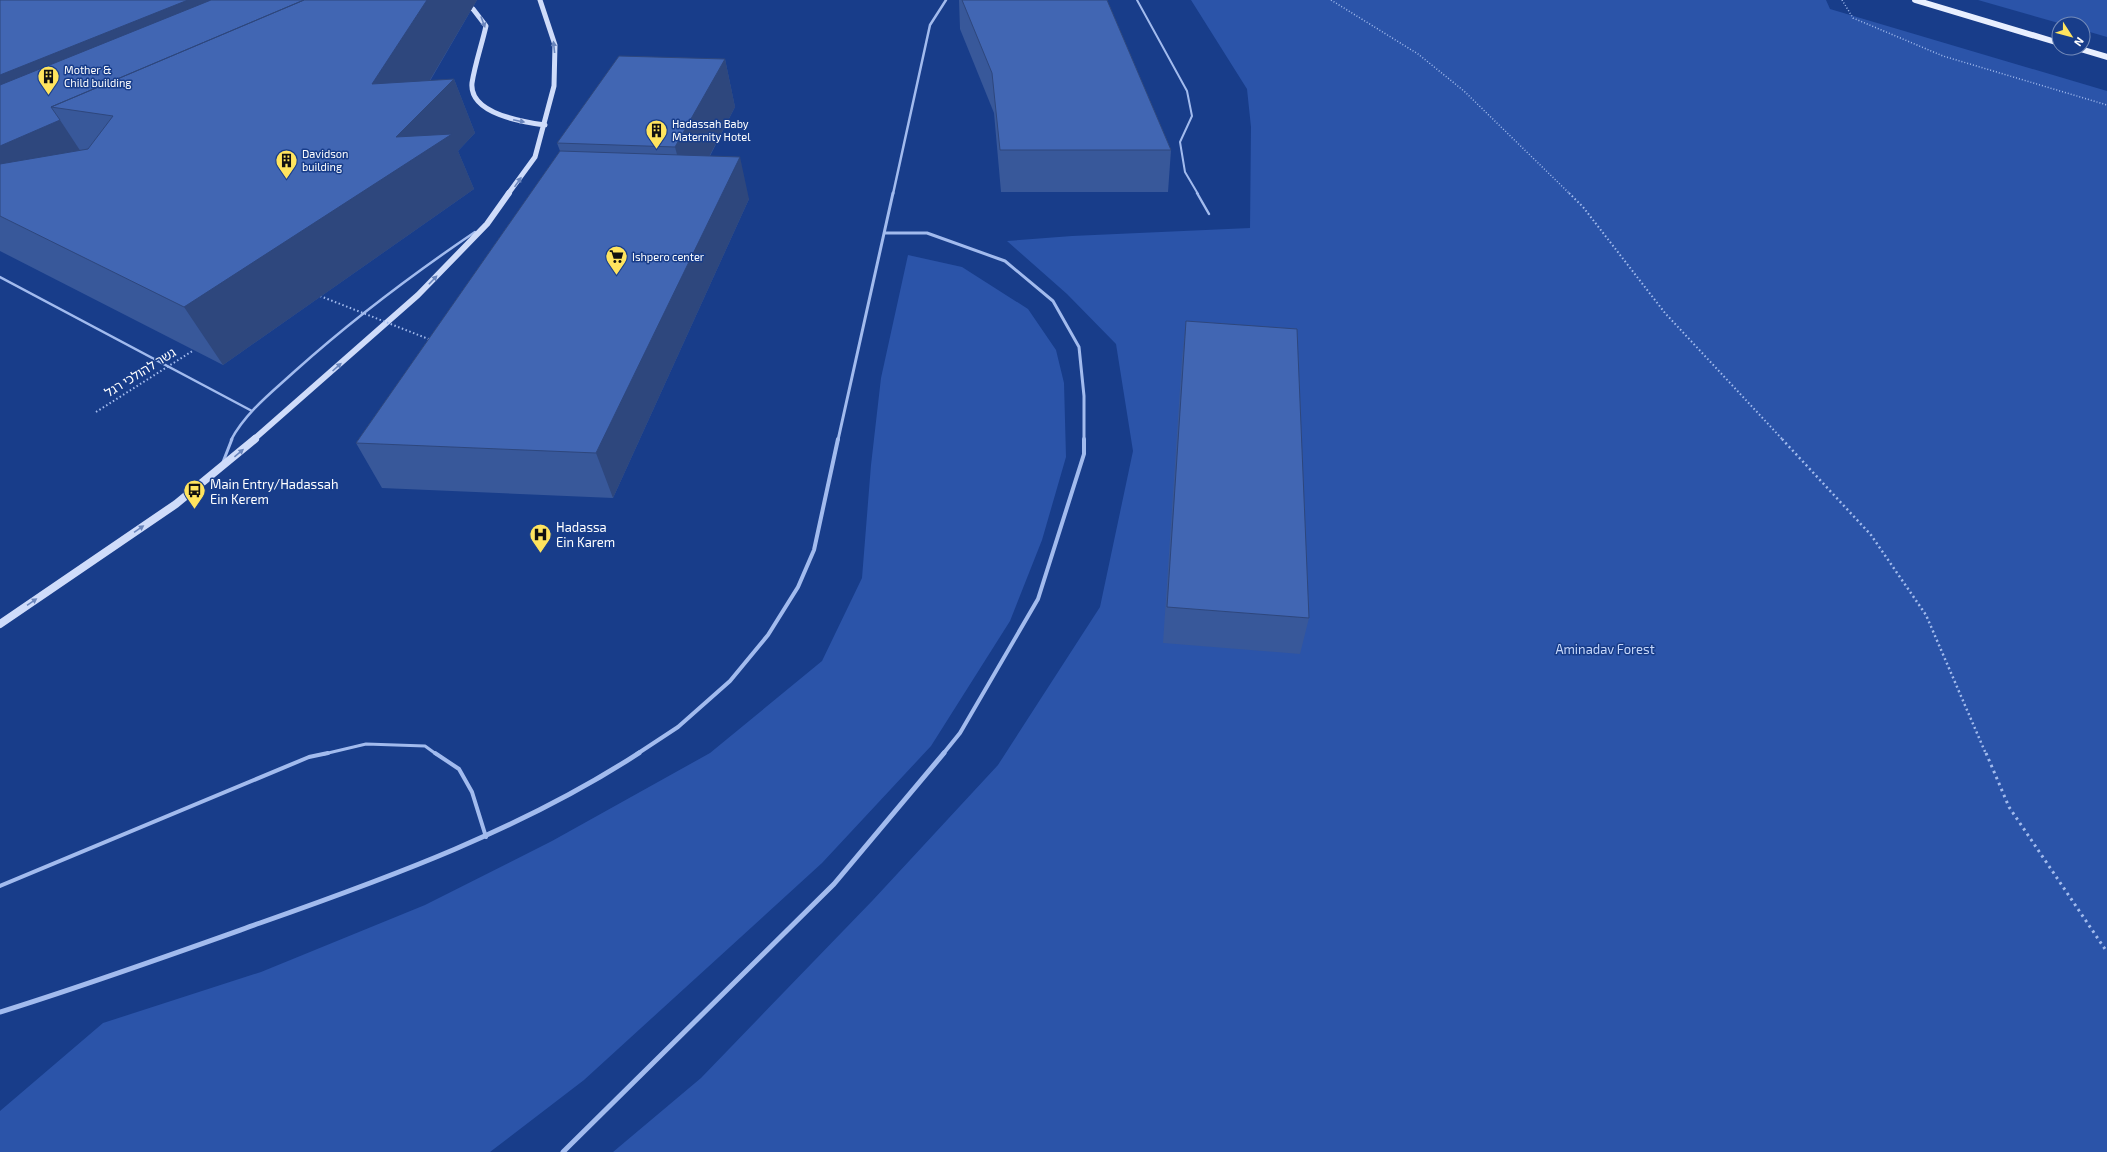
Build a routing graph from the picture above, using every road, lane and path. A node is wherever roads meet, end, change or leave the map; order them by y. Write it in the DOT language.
graph roads {
  1 [pos="454,0"];
  2 [pos="540,0"];
  3 [pos="946,0"];
  4 [pos="1137,0"];
  5 [pos="1331,0"];
  6 [pos="1842,0"];
  7 [pos="1915,0"];
  8 [pos="2051,41"];
  9 [pos="2091,52"];
  10 [pos="2107,57"];
  11 [pos="2107,105"];
  12 [pos="545,124"];
  13 [pos="1209,214"];
  14 [pos="487,224"];
  15 [pos="884,233"];
  16 [pos="0,277"];
  17 [pos="320,296"];
  18 [pos="431,341"];
  19 [pos="194,350"];
  20 [pos="252,410"];
  21 [pos="96,412"];
  22 [pos="222,468"];
  23 [pos="0,624"];
  24 [pos="486,837"];
  25 [pos="0,886"];
  26 [pos="2107,952"];
  27 [pos="0,1012"];
  28 [pos="562,1152"];
  1 -- 12 [label="street, one-way"];
  12 -- 2 [label="street, one-way"];
  3 -- 15 [label="street"];
  4 -- 13 [label="lane"];
  5 -- 26 [label="path"];
  6 -- 11 [label="path"];
  7 -- 8 [label="main road"];
  9 -- 10 [label="main road"];
  14 -- 12 [label="street, one-way"];
  14 -- 20 [label="lane"];
  22 -- 14 [label="street, one-way"];
  15 -- 24 [label="street"];
  15 -- 28 [label="street"];
  16 -- 20 [label="lane"];
  17 -- 18 [label="path, bridge"];
  19 -- 21 [label="path, גשר להולכי רגל, bridge"];
  20 -- 22 [label="lane"];
  23 -- 22 [label="street, one-way"];
  24 -- 25 [label="lane"];
  24 -- 27 [label="street"];
}
